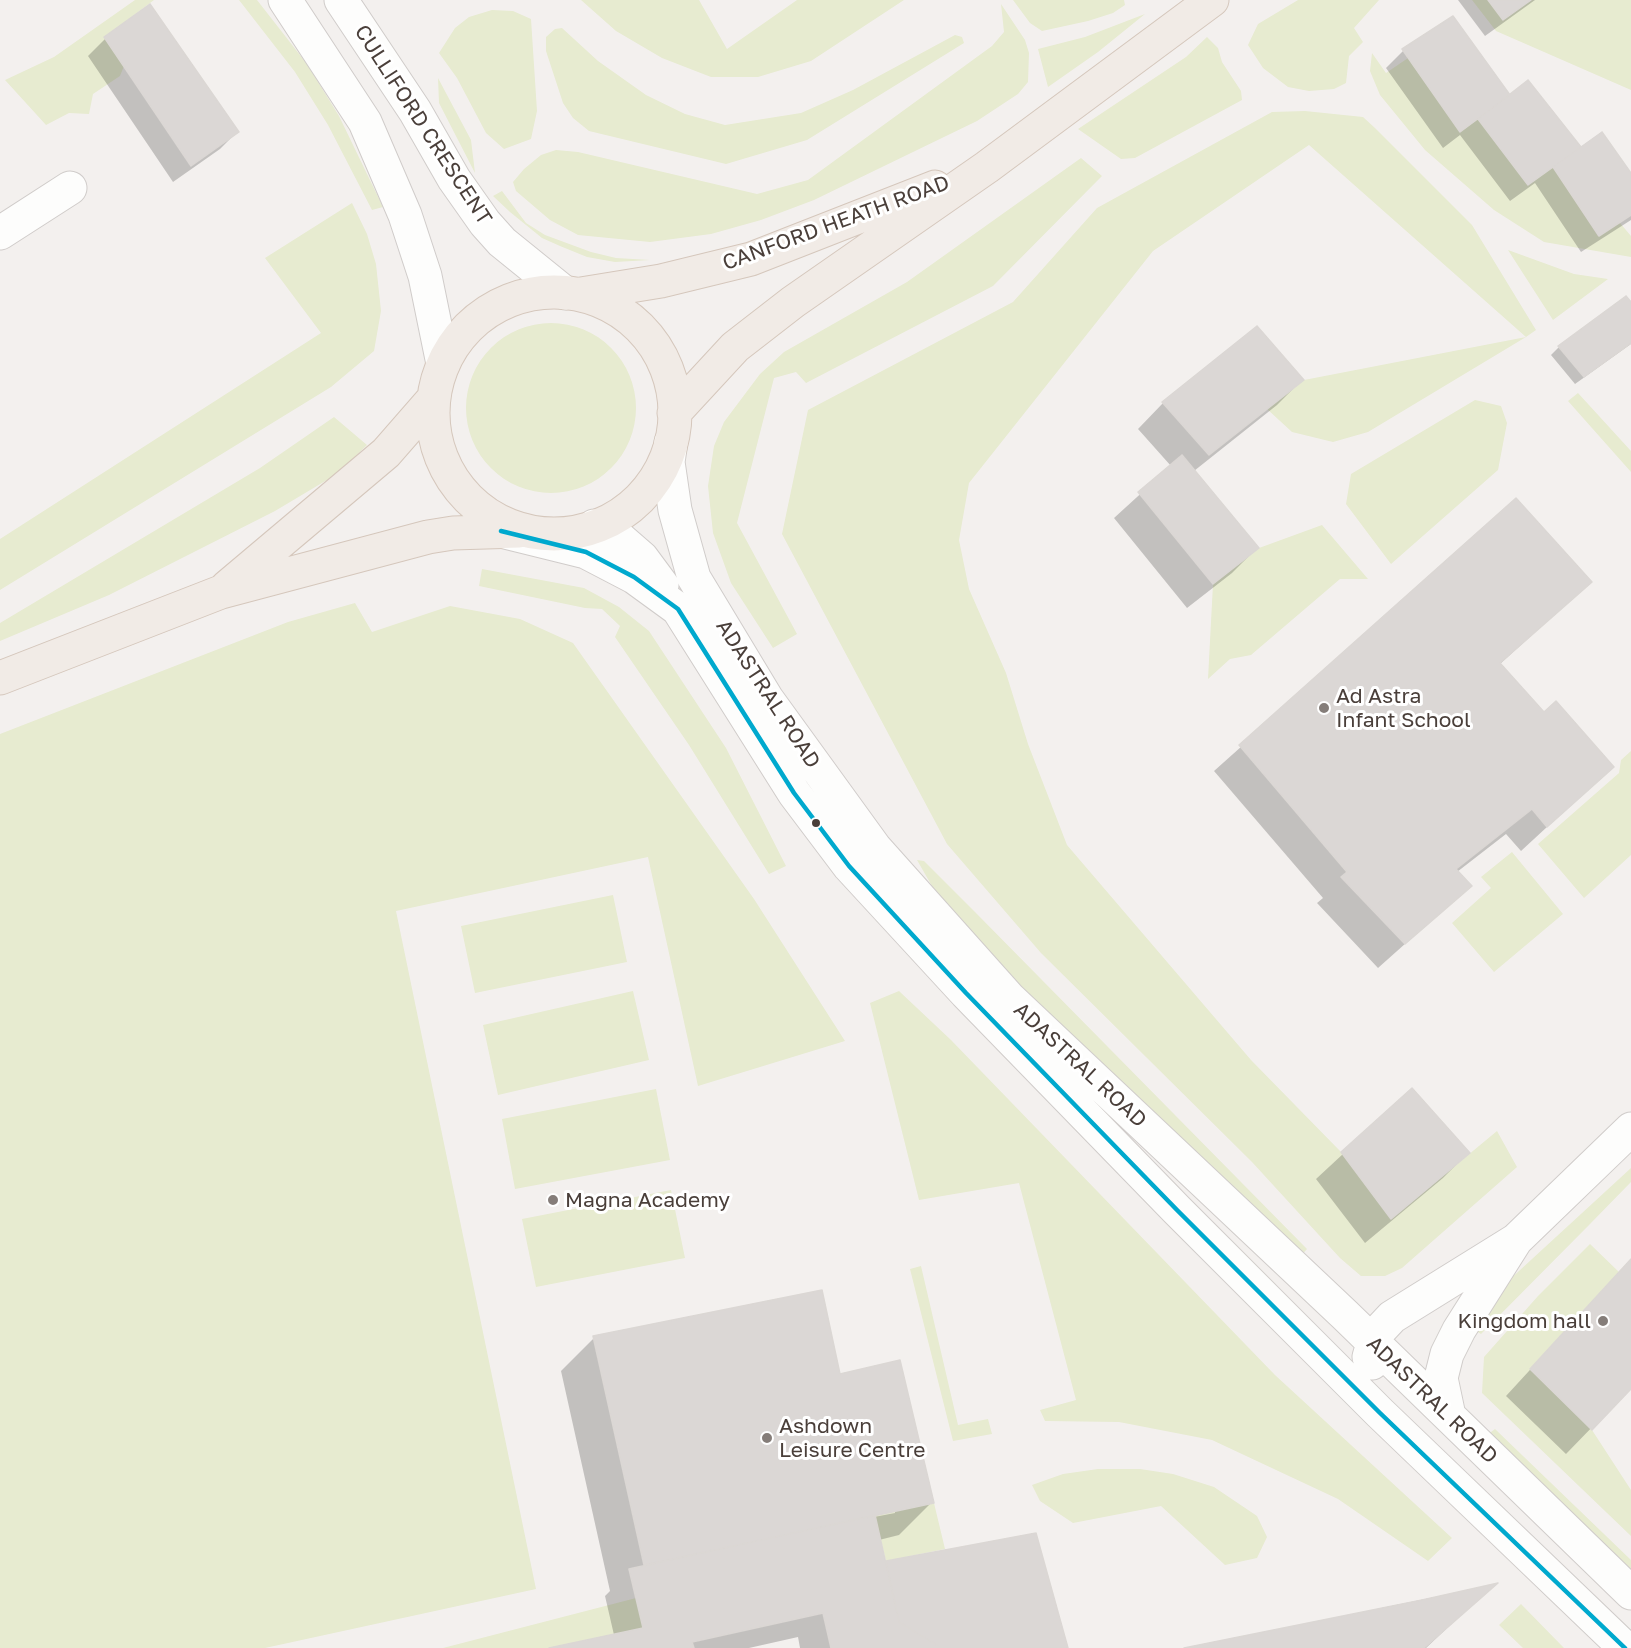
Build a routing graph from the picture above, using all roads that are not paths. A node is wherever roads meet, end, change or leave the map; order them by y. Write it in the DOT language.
graph roads {
  1 [pos="285,0"];
  2 [pos="341,0"];
  3 [pos="1212,0"];
  4 [pos="987,167"];
  5 [pos="70,188"];
  6 [pos="0,233"];
  7 [pos="571,294"];
  8 [pos="443,364"];
  9 [pos="434,398"];
  10 [pos="672,428"];
  11 [pos="594,526"];
  12 [pos="517,531"];
  13 [pos="221,592"];
  14 [pos="678,609"];
  15 [pos="0,678"];
  16 [pos="1631,1129"];
  17 [pos="1516,1240"];
  18 [pos="1345,1315"];
  19 [pos="1392,1317"];
  20 [pos="1459,1329"];
  21 [pos="1323,1356"];
  22 [pos="1383,1362"];
  23 [pos="1449,1416"];
  24 [pos="1631,1593"];
  25 [pos="1601,1626"];
  26 [pos="1624,1648"];
  1 -- 8 [label="street"];
  2 -- 7 [label="street, CULLIFORD CRESCENT"];
  3 -- 4 [label="main road, CANFORD HEATH ROAD"];
  4 -- 7 [label="main road, CANFORD HEATH ROAD"];
  4 -- 10 [label="main road, CANFORD HEATH ROAD"];
  5 -- 6 [label="street"];
  7 -- 8 [label="main road, CANFORD HEATH ROAD"];
  7 -- 10 [label="main road"];
  8 -- 9 [label="main road, CANFORD HEATH ROAD"];
  9 -- 12 [label="main road"];
  9 -- 13 [label="main road"];
  10 -- 11 [label="main road"];
  10 -- 18 [label="street, ADASTRAL ROAD"];
  11 -- 12 [label="main road"];
  11 -- 14 [label="street"];
  12 -- 13 [label="main road"];
  12 -- 14 [label="street"];
  13 -- 15 [label="main road"];
  14 -- 21 [label="street"];
  16 -- 17 [label="street"];
  17 -- 19 [label="street"];
  17 -- 20 [label="street"];
  18 -- 19 [label="street"];
  18 -- 22 [label="street, ADASTRAL ROAD"];
  19 -- 22 [label="street"];
  20 -- 22 [label="street"];
  20 -- 23 [label="street"];
  21 -- 22 [label="street"];
  21 -- 25 [label="street"];
  22 -- 23 [label="street, ADASTRAL ROAD"];
  22 -- 25 [label="street"];
  23 -- 24 [label="street, ADASTRAL ROAD"];
  25 -- 26 [label="street"];
}
